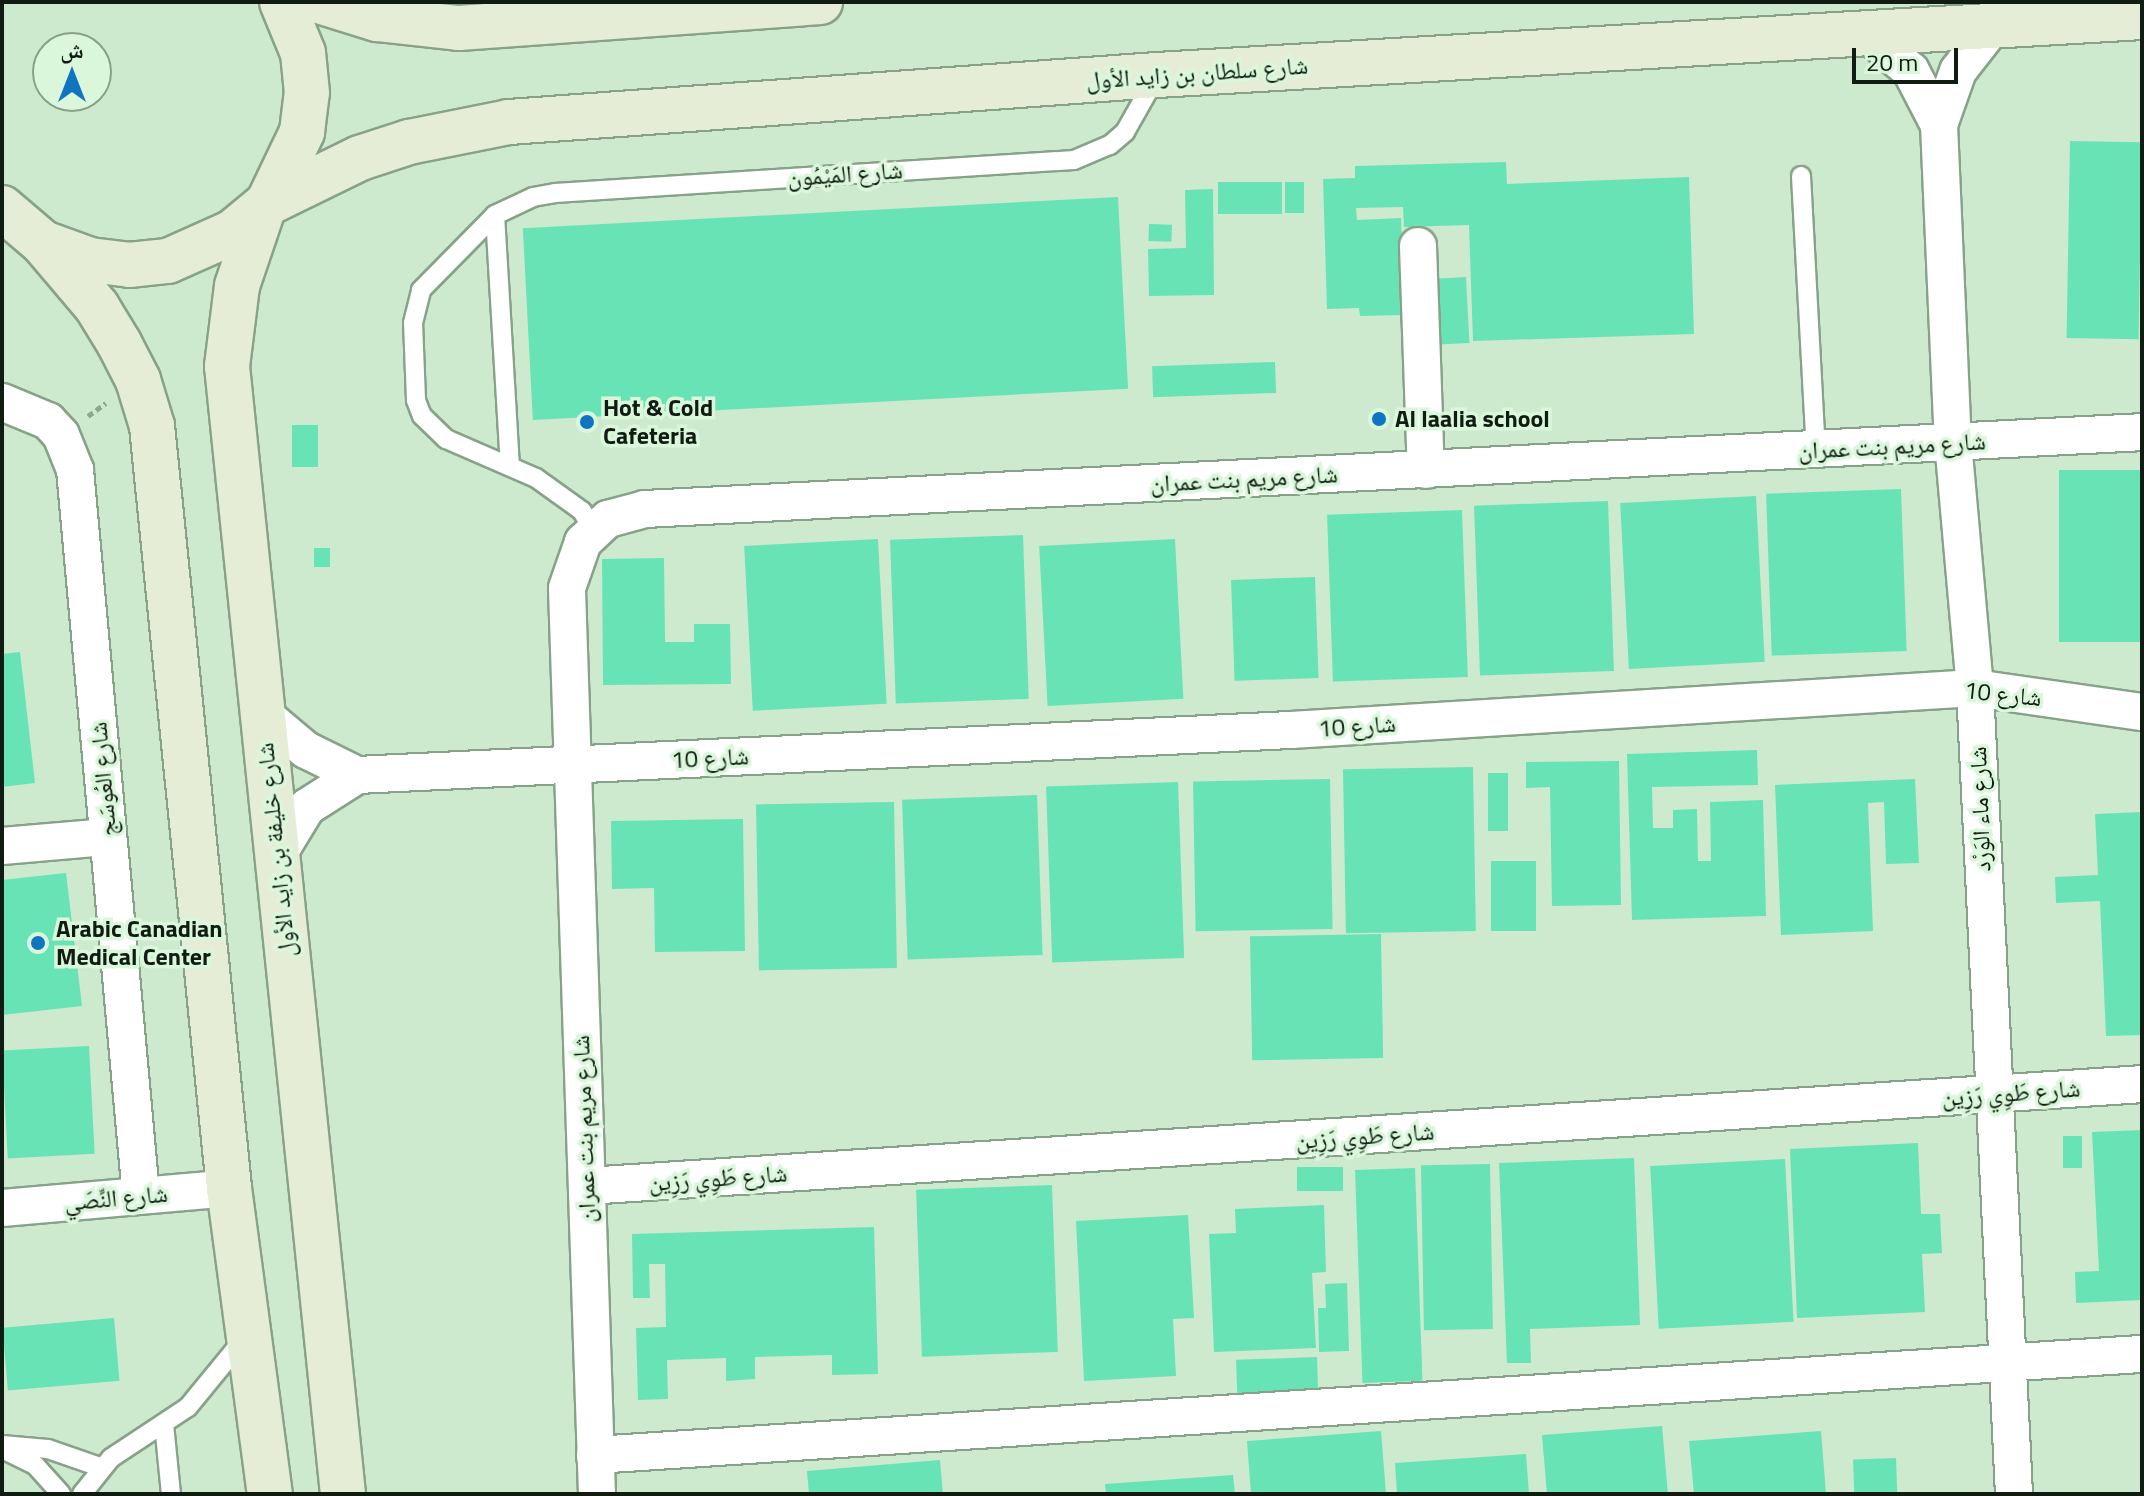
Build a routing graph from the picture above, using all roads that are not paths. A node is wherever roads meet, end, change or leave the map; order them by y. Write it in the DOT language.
graph roads {
  1 [pos="282,2"];
  2 [pos="322,2"];
  3 [pos="820,2"];
  4 [pos="2142,17"];
  5 [pos="1994,25"];
  6 [pos="1865,32"];
  7 [pos="1157,75"];
  8 [pos="1939,125"];
  9 [pos="1801,176"];
  10 [pos="265,206"];
  11 [pos="495,215"];
  12 [pos="20,228"];
  13 [pos="1418,246"];
  14 [pos="2,402"];
  15 [pos="2142,432"];
  16 [pos="1953,442"];
  17 [pos="1816,450"];
  18 [pos="510,465"];
  19 [pos="1426,470"];
  20 [pos="593,530"];
  21 [pos="1975,688"];
  22 [pos="2142,712"];
  23 [pos="262,713"];
  24 [pos="570,765"];
  25 [pos="357,775"];
  26 [pos="108,837"];
  27 [pos="2,846"];
  28 [pos="276,858"];
  29 [pos="2142,1084"];
  30 [pos="1991,1095"];
  31 [pos="587,1186"];
  32 [pos="229,1188"];
  33 [pos="141,1195"];
  34 [pos="2,1208"];
  35 [pos="247,1334"];
  36 [pos="2142,1354"];
  37 [pos="2008,1364"];
  38 [pos="164,1424"];
  39 [pos="2,1447"];
  40 [pos="595,1455"];
  41 [pos="100,1467"];
  42 [pos="61,1494"];
  43 [pos="82,1494"];
  44 [pos="171,1494"];
  45 [pos="270,1494"];
  46 [pos="343,1494"];
  47 [pos="597,1494"];
  48 [pos="2014,1494"];
  1 -- 10 [label="main road, شارع خليفة بن زايد الأول"];
  2 -- 3 [label="main road"];
  4 -- 5 [label="main road, شارع سلطان بن زايد الأول"];
  5 -- 6 [label="main road, شارع سلطان بن زايد الأول"];
  5 -- 8 [label="street, شارع ماء الوَرْد"];
  6 -- 7 [label="main road, شارع سلطان بن زايد الأول"];
  6 -- 8 [label="street, شارع ماء الوَرْد"];
  7 -- 10 [label="main road, شارع سلطان بن زايد الأول"];
  7 -- 11 [label="lane, شارع المَيْمُون"];
  8 -- 16 [label="street, شارع ماء الوَرْد"];
  9 -- 17 [label="lane"];
  10 -- 12 [label="main road, شارع سلطان بن زايد الأول"];
  10 -- 23 [label="main road, شارع خليفة بن زايد الأول"];
  11 -- 18 [label="lane"];
  11 -- 18 [label="lane, شارع المَيْمُون"];
  12 -- 32 [label="main road"];
  13 -- 19 [label="street"];
  14 -- 26 [label="street, شارع العُوسَج"];
  15 -- 16 [label="street, شارع مريم بنت عمران"];
  16 -- 17 [label="street, شارع مريم بنت عمران"];
  16 -- 21 [label="street, شارع ماء الوَرْد"];
  17 -- 19 [label="street, شارع مريم بنت عمران"];
  18 -- 20 [label="lane, شارع المَيْمُون"];
  19 -- 20 [label="street, شارع مريم بنت عمران"];
  20 -- 24 [label="street, شارع مريم بنت عمران"];
  21 -- 22 [label="street, شارع 10"];
  21 -- 24 [label="street, شارع 10"];
  21 -- 30 [label="street, شارع ماء الوَرْد"];
  23 -- 25 [label="street"];
  23 -- 28 [label="main road, شارع خليفة بن زايد الأول"];
  24 -- 25 [label="street"];
  24 -- 31 [label="street, شارع مريم بنت عمران"];
  25 -- 28 [label="street"];
  26 -- 27 [label="street"];
  26 -- 33 [label="street, شارع العُوسَج"];
  28 -- 46 [label="main road, شارع خليفة بن زايد الأول"];
  29 -- 30 [label="street, شارع طَوِي رَزِين"];
  30 -- 31 [label="street, شارع طَوِي رَزِين"];
  30 -- 37 [label="street, شارع ماء الوَرْد"];
  31 -- 40 [label="street, شارع مريم بنت عمران"];
  32 -- 33 [label="street, شارع النِّصَي"];
  32 -- 35 [label="main road"];
  33 -- 34 [label="street, شارع النِّصَي"];
  35 -- 38 [label="lane"];
  35 -- 45 [label="main road"];
  36 -- 37 [label="street"];
  37 -- 40 [label="street"];
  37 -- 48 [label="street, شارع ماء الوَرْد"];
  38 -- 41 [label="lane"];
  38 -- 44 [label="lane"];
  39 -- 41 [label="lane"];
  39 -- 42 [label="lane"];
  40 -- 47 [label="street, شارع مريم بنت عمران"];
  41 -- 43 [label="lane"];
}
